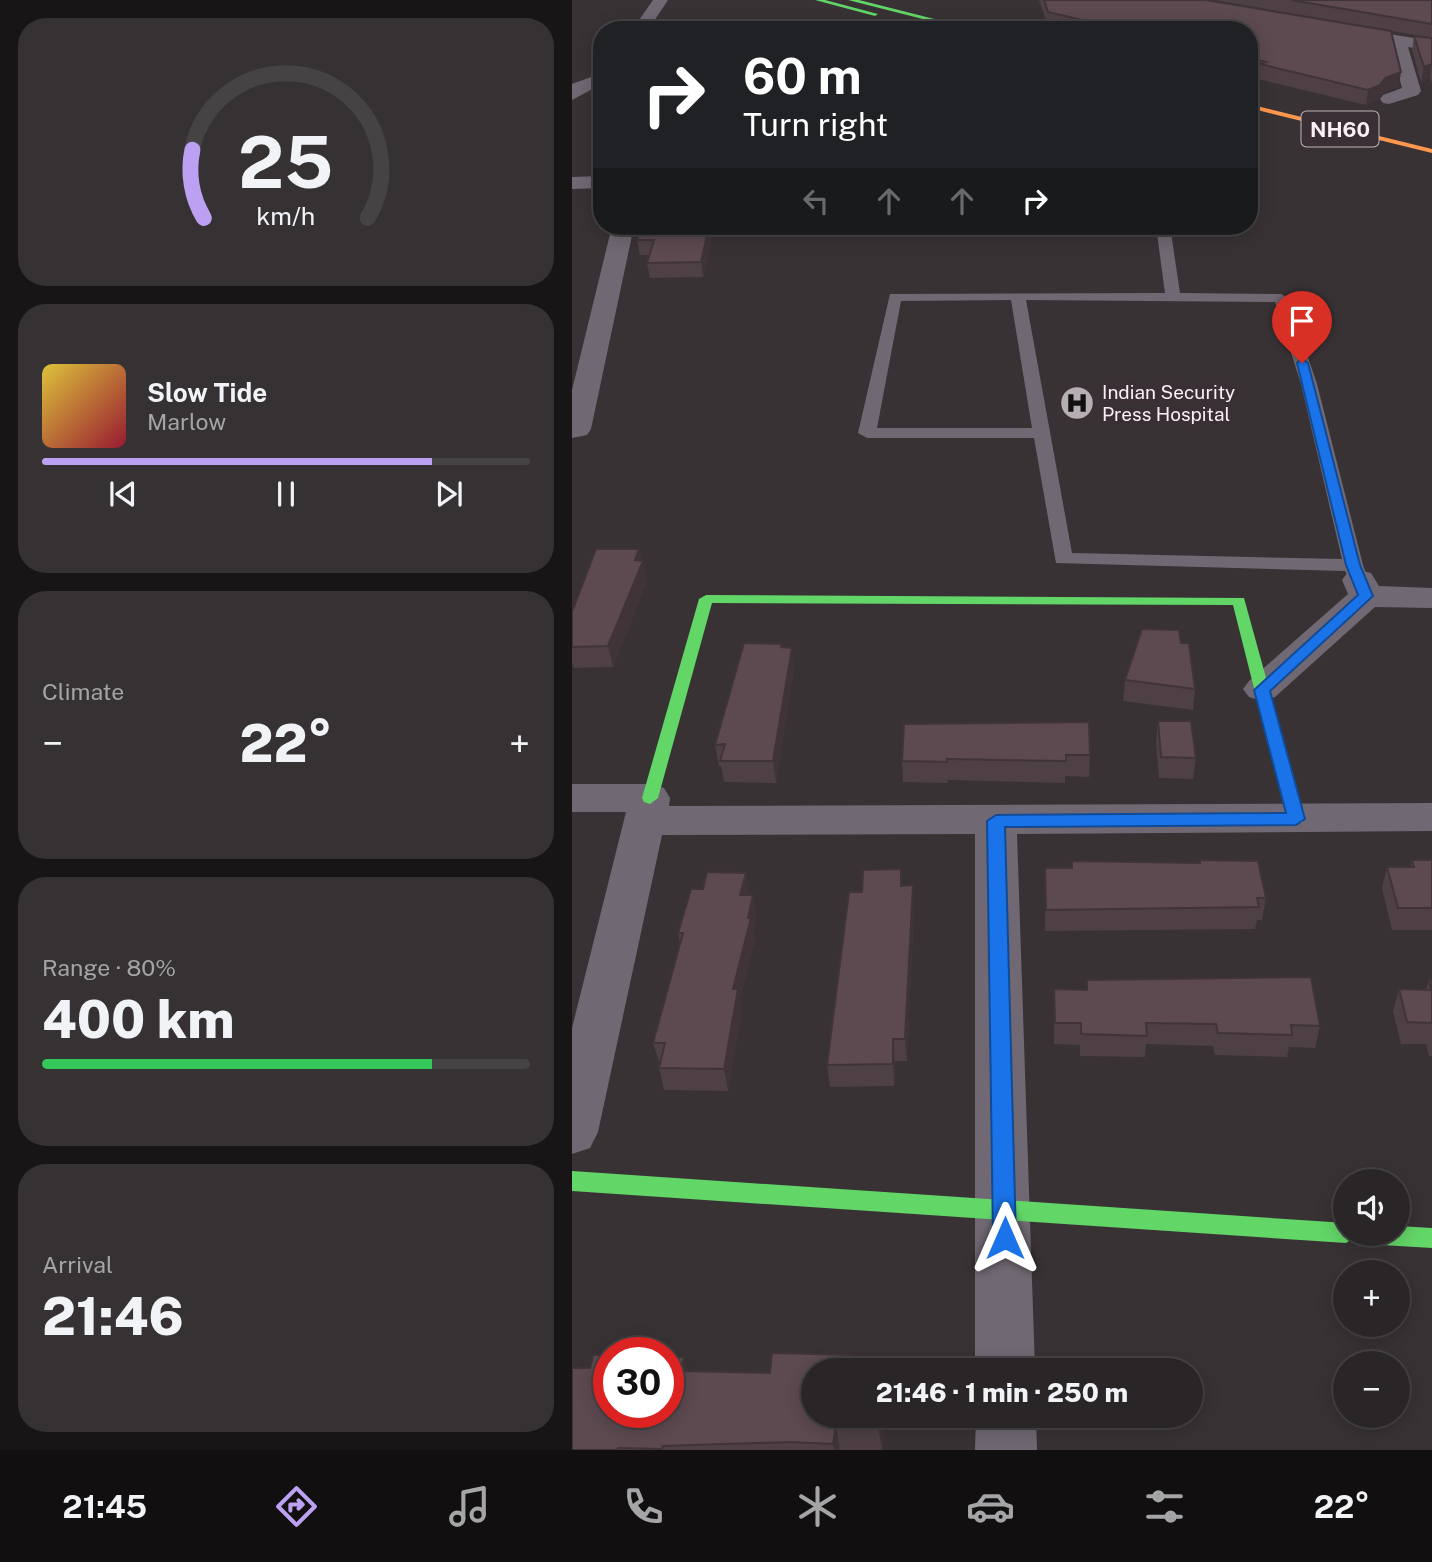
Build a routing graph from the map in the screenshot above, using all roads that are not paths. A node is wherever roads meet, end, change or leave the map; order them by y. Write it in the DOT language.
graph roads {
  1 [pos="661,0"];
  2 [pos="818,0"];
  3 [pos="851,0"];
  4 [pos="646,21"];
  5 [pos="903,21"];
  6 [pos="937,21"];
  7 [pos="1325,28"];
  8 [pos="1398,41"];
  9 [pos="1432,46"];
  10 [pos="593,82"];
  11 [pos="572,95"];
  12 [pos="1258,98"];
  13 [pos="1389,99"];
  14 [pos="1258,108"];
  15 [pos="1432,140"];
  16 [pos="1432,151"];
  17 [pos="593,182"];
  18 [pos="572,183"];
  19 [pos="621,235"];
  20 [pos="1164,235"];
  21 [pos="1018,296"];
  22 [pos="1173,297"];
  23 [pos="572,429"];
  24 [pos="1042,433"];
  25 [pos="1359,580"];
  26 [pos="1432,598"];
  27 [pos="1262,690"];
  28 [pos="572,798"];
  29 [pos="647,809"];
  30 [pos="1432,817"];
  31 [pos="1296,819"];
  32 [pos="996,821"];
  33 [pos="572,1132"];
  34 [pos="572,1181"];
  35 [pos="1005,1211"];
  36 [pos="1333,1232"];
  37 [pos="1410,1237"];
  38 [pos="1432,1238"];
  39 [pos="1005,1358"];
  40 [pos="1005,1428"];
  41 [pos="1006,1450"];
  1 -- 4 [label="street"];
  2 -- 5 [label="main road"];
  3 -- 6 [label="main road"];
  7 -- 8 [label="street"];
  8 -- 9 [label="street"];
  8 -- 13 [label="street"];
  10 -- 11 [label="street"];
  12 -- 15 [label="main road, NH60"];
  14 -- 16 [label="main road, NH60"];
  17 -- 18 [label="street"];
  19 -- 23 [label="street"];
  20 -- 22 [label="lane"];
  21 -- 22 [label="lane"];
  21 -- 24 [label="lane"];
  21 -- 24 [label="lane"];
  22 -- 25 [label="lane"];
  24 -- 25 [label="lane"];
  25 -- 26 [label="street"];
  25 -- 27 [label="street"];
  27 -- 29 [label="main road"];
  27 -- 31 [label="main road"];
  28 -- 29 [label="street"];
  29 -- 32 [label="street"];
  29 -- 33 [label="street"];
  30 -- 31 [label="street"];
  31 -- 32 [label="street"];
  32 -- 35 [label="street"];
  34 -- 35 [label="main road"];
  35 -- 36 [label="main road"];
  35 -- 39 [label="street"];
  37 -- 38 [label="main road"];
  40 -- 41 [label="street"];
}
